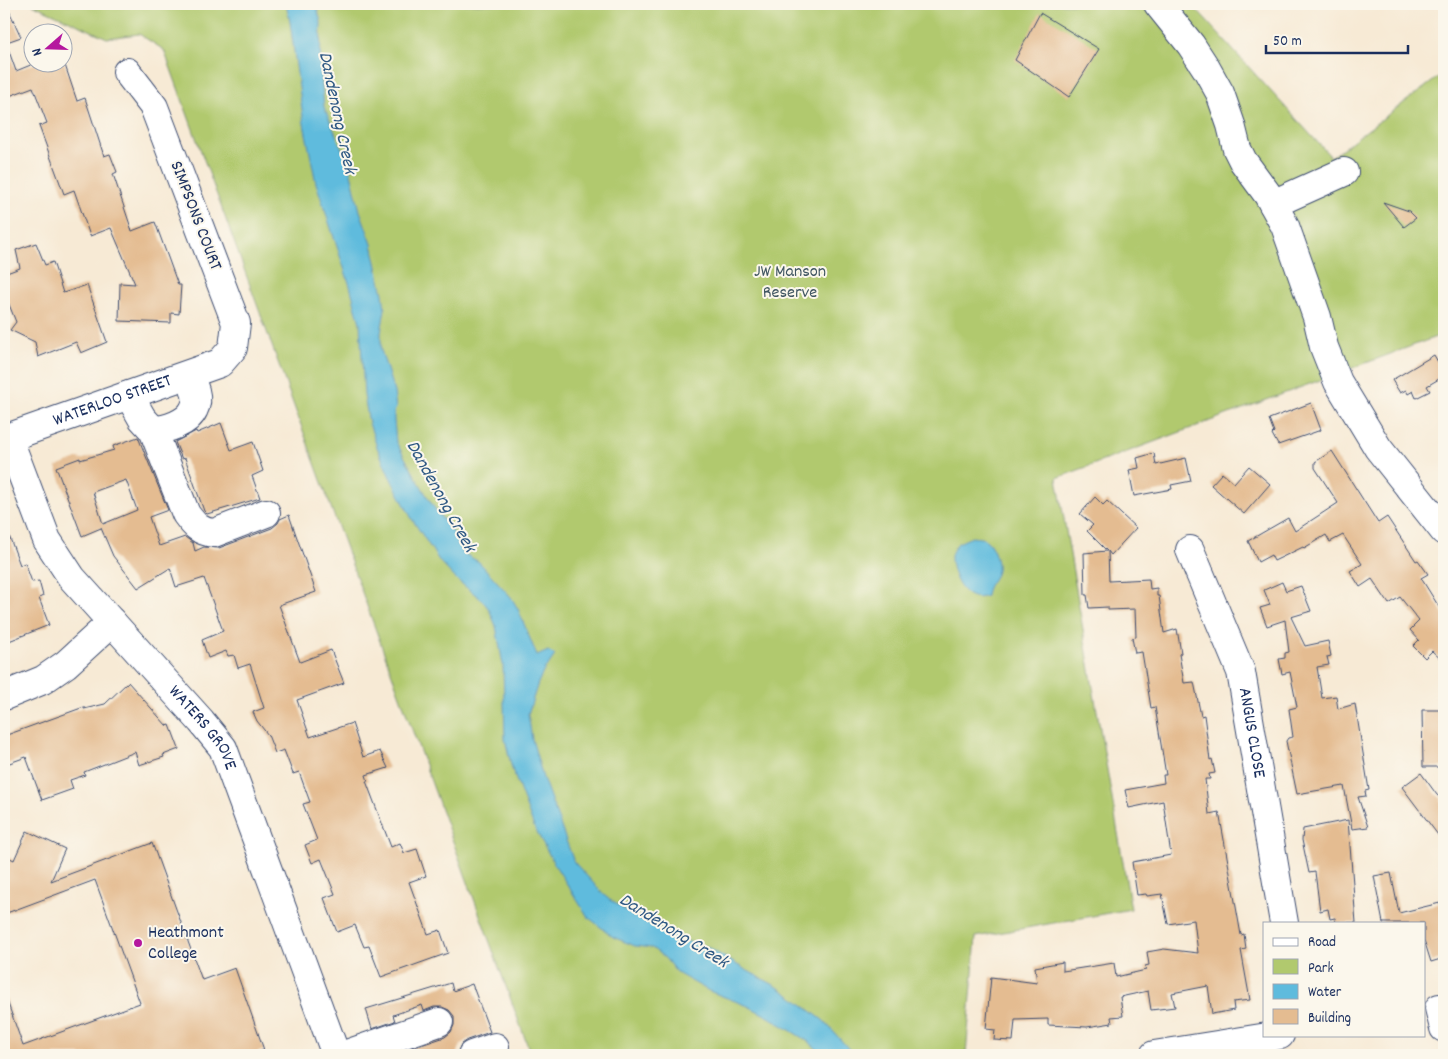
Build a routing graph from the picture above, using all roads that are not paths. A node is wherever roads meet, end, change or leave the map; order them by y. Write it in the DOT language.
graph roads {
  1 [pos="1158,4"];
  2 [pos="127,72"];
  3 [pos="1344,172"];
  4 [pos="1273,204"];
  5 [pos="220,363"];
  6 [pos="188,375"];
  7 [pos="129,395"];
  8 [pos="153,430"];
  9 [pos="6,438"];
  10 [pos="266,513"];
  11 [pos="1444,531"];
  12 [pos="1190,550"];
  13 [pos="112,622"];
  14 [pos="4,696"];
  15 [pos="1284,922"];
  16 [pos="439,1022"];
  17 [pos="1279,1042"];
  18 [pos="336,1055"];
  19 [pos="344,1055"];
  20 [pos="1154,1055"];
  1 -- 4 [label="street"];
  2 -- 5 [label="street, SIMPSONS COURT"];
  3 -- 4 [label="street"];
  4 -- 11 [label="street"];
  5 -- 6 [label="street, WATERLOO STREET"];
  6 -- 7 [label="street, WATERLOO STREET"];
  6 -- 8 [label="street"];
  7 -- 8 [label="street"];
  7 -- 9 [label="street, WATERLOO STREET"];
  8 -- 10 [label="street"];
  9 -- 13 [label="street, WATERS GROVE"];
  12 -- 15 [label="street, ANGUS CLOSE"];
  13 -- 14 [label="street"];
  13 -- 18 [label="street, WATERS GROVE"];
  16 -- 19 [label="street"];
  17 -- 20 [label="street"];
}
